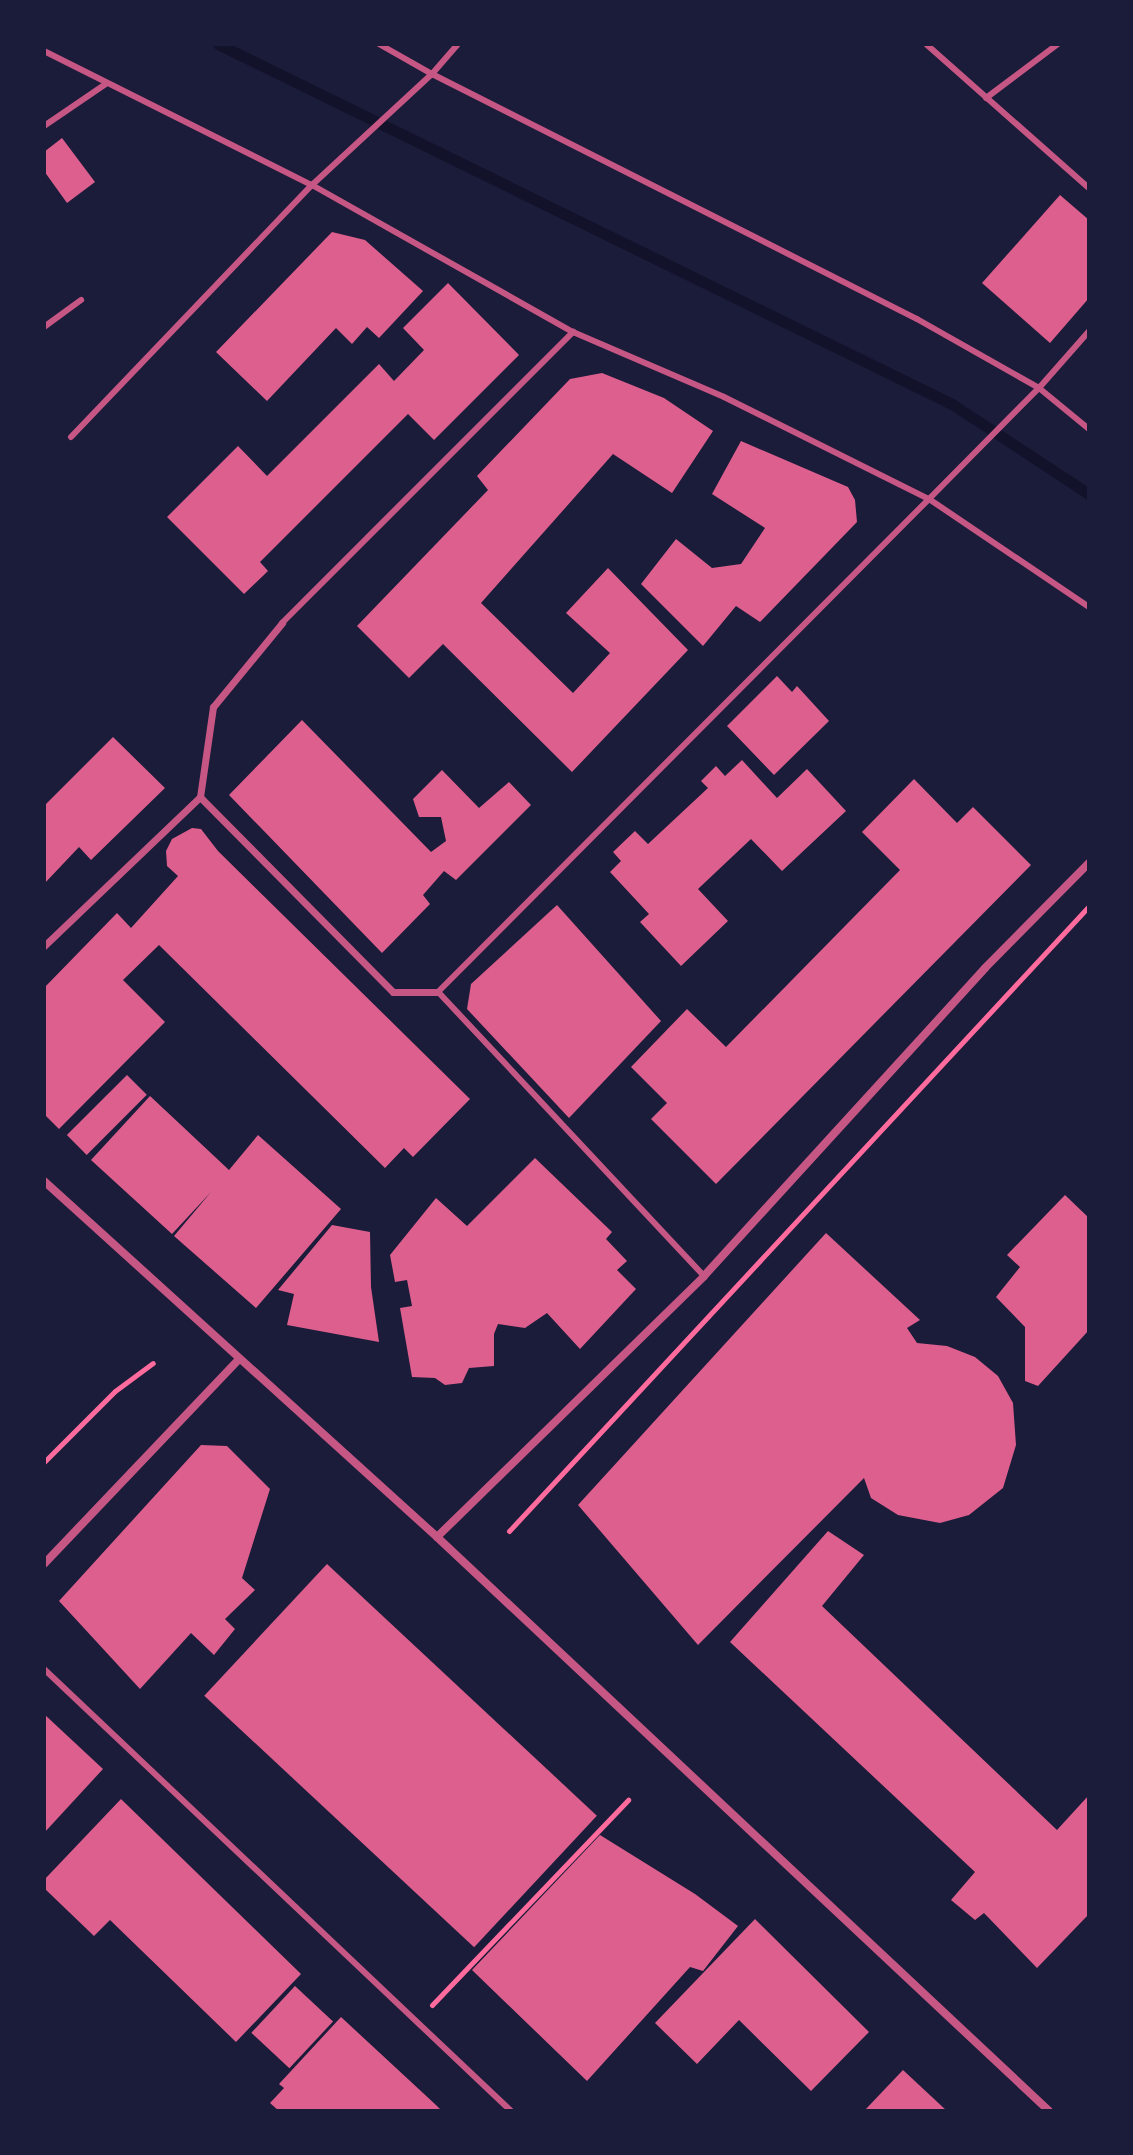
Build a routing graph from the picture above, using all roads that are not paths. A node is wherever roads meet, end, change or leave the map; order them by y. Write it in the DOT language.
graph roads {
  1 [pos="379,44"];
  2 [pos="458,44"];
  3 [pos="926,44"];
  4 [pos="1058,44"];
  5 [pos="44,51"];
  6 [pos="432,74"];
  7 [pos="107,83"];
  8 [pos="986,98"];
  9 [pos="44,126"];
  10 [pos="312,185"];
  11 [pos="1089,188"];
  12 [pos="81,300"];
  13 [pos="44,327"];
  14 [pos="1089,331"];
  15 [pos="573,332"];
  16 [pos="1039,388"];
  17 [pos="1089,429"];
  18 [pos="71,437"];
  19 [pos="929,499"];
  20 [pos="1089,607"];
  21 [pos="282,623"];
  22 [pos="200,797"];
  23 [pos="1089,863"];
  24 [pos="44,946"];
  25 [pos="438,992"];
  26 [pos="44,1181"];
  27 [pos="704,1276"];
  28 [pos="239,1359"];
  29 [pos="437,1537"];
  30 [pos="44,1564"];
  31 [pos="44,1669"];
  32 [pos="511,2111"];
  33 [pos="1049,2111"];
  1 -- 6 [label="lane"];
  2 -- 6 [label="lane"];
  3 -- 8 [label="lane"];
  4 -- 8 [label="lane"];
  5 -- 7 [label="lane"];
  6 -- 10 [label="lane"];
  6 -- 16 [label="lane"];
  7 -- 9 [label="lane"];
  7 -- 10 [label="lane"];
  8 -- 11 [label="lane"];
  10 -- 15 [label="lane"];
  10 -- 18 [label="lane"];
  12 -- 13 [label="lane"];
  14 -- 16 [label="lane"];
  15 -- 19 [label="lane"];
  15 -- 21 [label="lane"];
  16 -- 17 [label="lane"];
  16 -- 19 [label="lane"];
  19 -- 20 [label="lane"];
  19 -- 25 [label="lane"];
  21 -- 22 [label="street"];
  22 -- 24 [label="street"];
  22 -- 25 [label="street"];
  23 -- 27 [label="street"];
  25 -- 27 [label="lane"];
  26 -- 28 [label="street"];
  27 -- 29 [label="street"];
  28 -- 29 [label="street"];
  28 -- 30 [label="street"];
  29 -- 33 [label="street"];
  31 -- 32 [label="lane"];
}
